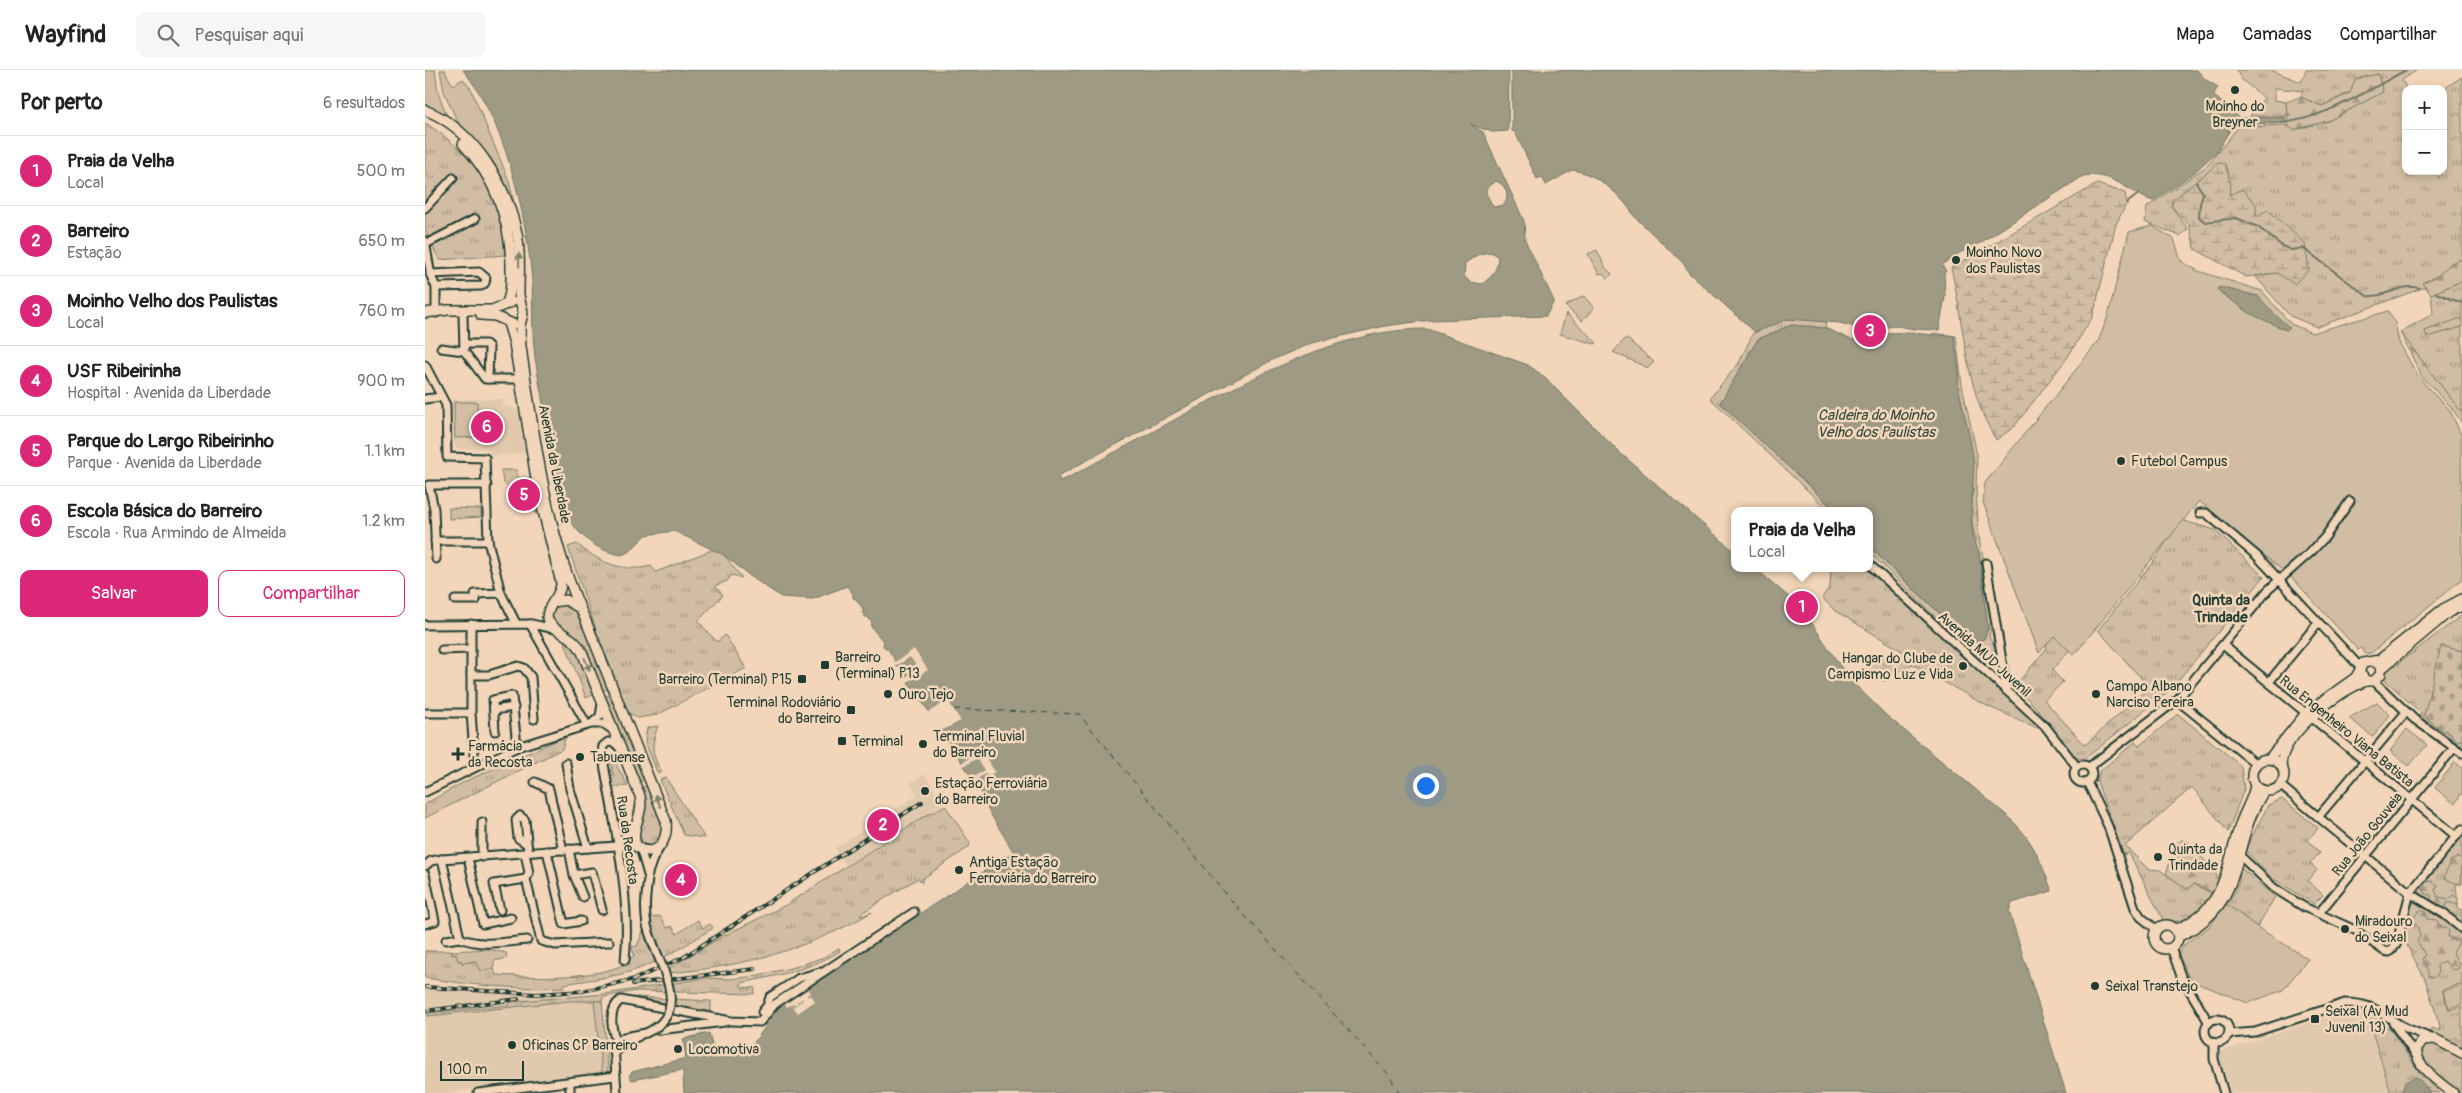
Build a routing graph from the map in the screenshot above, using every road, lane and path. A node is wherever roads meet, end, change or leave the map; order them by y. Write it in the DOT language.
graph roads {
  1 [pos="425,110"];
  2 [pos="425,116"];
  3 [pos="453,178"];
  4 [pos="425,208"];
  5 [pos="475,218"];
  6 [pos="426,243"];
  7 [pos="430,274"];
  8 [pos="436,287"];
  9 [pos="506,304"];
  10 [pos="425,313"];
  11 [pos="437,313"];
  12 [pos="522,313"];
  13 [pos="463,315"];
  14 [pos="506,322"];
  15 [pos="441,348"];
  16 [pos="464,349"];
  17 [pos="426,368"];
  18 [pos="488,379"];
  19 [pos="518,379"];
  20 [pos="441,397"];
  21 [pos="425,398"];
  22 [pos="487,485"];
  23 [pos="2350,501"];
  24 [pos="2200,513"];
  25 [pos="435,540"];
  26 [pos="487,541"];
  27 [pos="436,558"];
  28 [pos="1986,563"];
  29 [pos="1873,568"];
  30 [pos="2279,579"];
  31 [pos="501,593"];
  32 [pos="2462,599"];
  33 [pos="455,600"];
  34 [pos="551,606"];
  35 [pos="2462,606"];
  36 [pos="581,611"];
  37 [pos="516,623"];
  38 [pos="2318,623"];
  39 [pos="471,624"];
  40 [pos="531,624"];
  41 [pos="425,625"];
  42 [pos="556,630"];
  43 [pos="2223,645"];
  44 [pos="470,649"];
  45 [pos="442,650"];
  46 [pos="2374,661"];
  47 [pos="2360,669"];
  48 [pos="2381,669"];
  49 [pos="471,675"];
  50 [pos="2370,681"];
  51 [pos="2269,682"];
  52 [pos="2013,684"];
  53 [pos="2007,691"];
  54 [pos="2177,700"];
  55 [pos="603,702"];
  56 [pos="514,707"];
  57 [pos="494,710"];
  58 [pos="471,712"];
  59 [pos="2406,712"];
  60 [pos="425,713"];
  61 [pos="2309,715"];
  62 [pos="534,719"];
  63 [pos="589,724"];
  64 [pos="495,731"];
  65 [pos="614,731"];
  66 [pos="517,747"];
  67 [pos="2454,748"];
  68 [pos="621,749"];
  69 [pos="2462,753"];
  70 [pos="2269,759"];
  71 [pos="2365,762"];
  72 [pos="566,763"];
  73 [pos="2256,764"];
  74 [pos="2281,764"];
  75 [pos="475,767"];
  76 [pos="2077,767"];
  77 [pos="2089,767"];
  78 [pos="535,782"];
  79 [pos="2087,782"];
  80 [pos="2255,785"];
  81 [pos="2281,786"];
  82 [pos="2264,791"];
  83 [pos="425,792"];
  84 [pos="2412,800"];
  85 [pos="2319,816"];
  86 [pos="482,822"];
  87 [pos="636,826"];
  88 [pos="2462,829"];
  89 [pos="2456,836"];
  90 [pos="527,844"];
  91 [pos="617,845"];
  92 [pos="661,847"];
  93 [pos="588,848"];
  94 [pos="639,848"];
  95 [pos="566,849"];
  96 [pos="547,851"];
  97 [pos="526,852"];
  98 [pos="482,856"];
  99 [pos="2367,856"];
  100 [pos="2239,857"];
  101 [pos="468,858"];
  102 [pos="442,859"];
  103 [pos="425,866"];
  104 [pos="425,874"];
  105 [pos="574,875"];
  106 [pos="648,877"];
  107 [pos="526,879"];
  108 [pos="2410,892"];
  109 [pos="583,898"];
  110 [pos="500,910"];
  111 [pos="602,910"];
  112 [pos="914,912"];
  113 [pos="2319,913"];
  114 [pos="511,918"];
  115 [pos="581,921"];
  116 [pos="425,924"];
  117 [pos="2462,929"];
  118 [pos="2157,930"];
  119 [pos="2177,933"];
  120 [pos="459,938"];
  121 [pos="446,940"];
  122 [pos="527,940"];
  123 [pos="609,942"];
  124 [pos="2171,948"];
  125 [pos="625,960"];
  126 [pos="2386,1015"];
  127 [pos="731,1021"];
  128 [pos="2209,1023"];
  129 [pos="659,1030"];
  130 [pos="2229,1034"];
  131 [pos="2435,1039"];
  132 [pos="2214,1043"];
  133 [pos="618,1044"];
  134 [pos="2461,1052"];
  135 [pos="2418,1057"];
  136 [pos="615,1076"];
  137 [pos="570,1083"];
  138 [pos="493,1092"];
  139 [pos="478,1093"];
  140 [pos="570,1093"];
  141 [pos="617,1093"];
  142 [pos="2224,1093"];
  143 [pos="2453,1093"];
  12 -- 1 [label="main road, Avenida da Liberdade, one-way"];
  2 -- 9 [label="main road"];
  3 -- 4 [label="street"];
  5 -- 6 [label="street"];
  6 -- 7 [label="street"];
  7 -- 8 [label="street"];
  7 -- 8 [label="street"];
  8 -- 11 [label="street"];
  9 -- 11 [label="main road"];
  9 -- 12 [label="main road"];
  9 -- 14 [label="main road"];
  10 -- 11 [label="main road"];
  11 -- 13 [label="main road"];
  12 -- 14 [label="main road"];
  12 -- 36 [label="main road, Avenida da Liberdade"];
  13 -- 14 [label="main road"];
  13 -- 16 [label="street"];
  14 -- 19 [label="main road, Avenida da Liberdade"];
  15 -- 16 [label="street"];
  16 -- 18 [label="street"];
  16 -- 18 [label="street"];
  17 -- 20 [label="street"];
  18 -- 19 [label="street"];
  19 -- 34 [label="main road, Avenida da Liberdade"];
  20 -- 21 [label="street"];
  20 -- 22 [label="street"];
  22 -- 25 [label="street"];
  22 -- 26 [label="street"];
  23 -- 30 [label="street"];
  24 -- 30 [label="street"];
  25 -- 26 [label="street"];
  25 -- 27 [label="street"];
  26 -- 31 [label="street"];
  28 -- 53 [label="street"];
  29 -- 53 [label="street, Avenida MUD Juvenil"];
  30 -- 38 [label="street"];
  30 -- 43 [label="street"];
  31 -- 33 [label="street"];
  31 -- 37 [label="street"];
  32 -- 46 [label="main road"];
  34 -- 36 [label="main road"];
  34 -- 40 [label="street"];
  34 -- 42 [label="main road"];
  35 -- 48 [label="main road"];
  92 -- 36 [label="main road, Avenida da Liberdade, one-way"];
  37 -- 39 [label="street"];
  37 -- 40 [label="street"];
  38 -- 47 [label="street"];
  38 -- 51 [label="street"];
  39 -- 41 [label="street"];
  39 -- 44 [label="street"];
  40 -- 42 [label="street"];
  40 -- 63 [label="street"];
  42 -- 55 [label="main road, Avenida da Liberdade, one-way"];
  43 -- 51 [label="street, Rua Engenheiro Viana Batista"];
  43 -- 54 [label="street"];
  44 -- 45 [label="street"];
  44 -- 49 [label="street"];
  46 -- 47 [label="main road"];
  46 -- 48 [label="main road"];
  47 -- 50 [label="main road"];
  47 -- 61 [label="main road"];
  48 -- 50 [label="main road"];
  49 -- 58 [label="street"];
  49 -- 62 [label="street"];
  50 -- 59 [label="street"];
  50 -- 61 [label="main road"];
  51 -- 61 [label="street, Rua Engenheiro Viana Batista"];
  52 -- 53 [label="street"];
  53 -- 76 [label="street, Avenida MUD Juvenil"];
  54 -- 73 [label="street"];
  54 -- 77 [label="street"];
  55 -- 63 [label="street"];
  55 -- 65 [label="main road, Avenida da Liberdade"];
  56 -- 57 [label="street"];
  56 -- 57 [label="street"];
  56 -- 66 [label="street"];
  57 -- 64 [label="street"];
  58 -- 60 [label="street"];
  58 -- 75 [label="street"];
  59 -- 67 [label="street"];
  59 -- 71 [label="street"];
  61 -- 70 [label="main road"];
  61 -- 71 [label="street, Rua Engenheiro Viana Batista"];
  61 -- 74 [label="main road"];
  63 -- 65 [label="street"];
  63 -- 66 [label="street"];
  65 -- 68 [label="main road, Avenida da Liberdade"];
  66 -- 75 [label="street"];
  67 -- 69 [label="street"];
  67 -- 84 [label="street, Rua João Gouveia"];
  68 -- 87 [label="main road, Avenida da Liberdade"];
  68 -- 91 [label="street, Rua da Recosta"];
  70 -- 73 [label="main road"];
  70 -- 74 [label="main road"];
  71 -- 84 [label="street, Rua Engenheiro Viana Batista"];
  71 -- 85 [label="street"];
  72 -- 93 [label="street"];
  73 -- 80 [label="main road"];
  74 -- 81 [label="main road"];
  75 -- 83 [label="street"];
  76 -- 77 [label="street"];
  76 -- 79 [label="street"];
  77 -- 79 [label="street"];
  78 -- 95 [label="street"];
  79 -- 118 [label="street"];
  80 -- 82 [label="main road"];
  80 -- 100 [label="main road"];
  81 -- 82 [label="main road"];
  81 -- 85 [label="street"];
  82 -- 100 [label="main road"];
  84 -- 89 [label="street, Rua Engenheiro Viana Batista"];
  84 -- 99 [label="street, Rua João Gouveia"];
  85 -- 99 [label="street"];
  86 -- 98 [label="street"];
  87 -- 91 [label="street"];
  87 -- 94 [label="main road, Avenida da Liberdade"];
  88 -- 89 [label="street"];
  89 -- 108 [label="street"];
  90 -- 97 [label="street"];
  91 -- 93 [label="street"];
  91 -- 94 [label="street"];
  91 -- 125 [label="street, Rua da Recosta"];
  92 -- 94 [label="main road"];
  92 -- 106 [label="street, Avenida da Liberdade"];
  93 -- 95 [label="street"];
  94 -- 106 [label="street, Avenida da Liberdade"];
  95 -- 96 [label="street"];
  95 -- 105 [label="street"];
  96 -- 97 [label="street"];
  96 -- 115 [label="street"];
  97 -- 98 [label="street"];
  97 -- 107 [label="street"];
  98 -- 101 [label="street"];
  99 -- 108 [label="street"];
  99 -- 113 [label="street, Rua João Gouveia"];
  100 -- 113 [label="street"];
  100 -- 119 [label="main road"];
  101 -- 102 [label="street"];
  101 -- 114 [label="street"];
  102 -- 103 [label="street"];
  102 -- 120 [label="street"];
  104 -- 116 [label="street"];
  105 -- 109 [label="street"];
  105 -- 111 [label="street"];
  106 -- 133 [label="street, Avenida da Liberdade, bridge"];
  107 -- 110 [label="street"];
  107 -- 123 [label="street"];
  108 -- 113 [label="street"];
  108 -- 117 [label="street"];
  112 -- 127 [label="street"];
  118 -- 119 [label="main road"];
  118 -- 124 [label="main road"];
  119 -- 124 [label="main road"];
  120 -- 121 [label="street"];
  120 -- 122 [label="street"];
  124 -- 128 [label="street"];
  126 -- 130 [label="street"];
  126 -- 131 [label="street"];
  126 -- 135 [label="street"];
  127 -- 129 [label="street"];
  127 -- 133 [label="street"];
  128 -- 130 [label="street"];
  128 -- 132 [label="street"];
  130 -- 132 [label="street"];
  131 -- 134 [label="main road"];
  131 -- 135 [label="main road"];
  132 -- 142 [label="street"];
  133 -- 136 [label="street"];
  135 -- 143 [label="main road"];
  136 -- 137 [label="street"];
  136 -- 141 [label="street"];
  137 -- 138 [label="street"];
  137 -- 140 [label="street"];
  138 -- 139 [label="street"];
}
